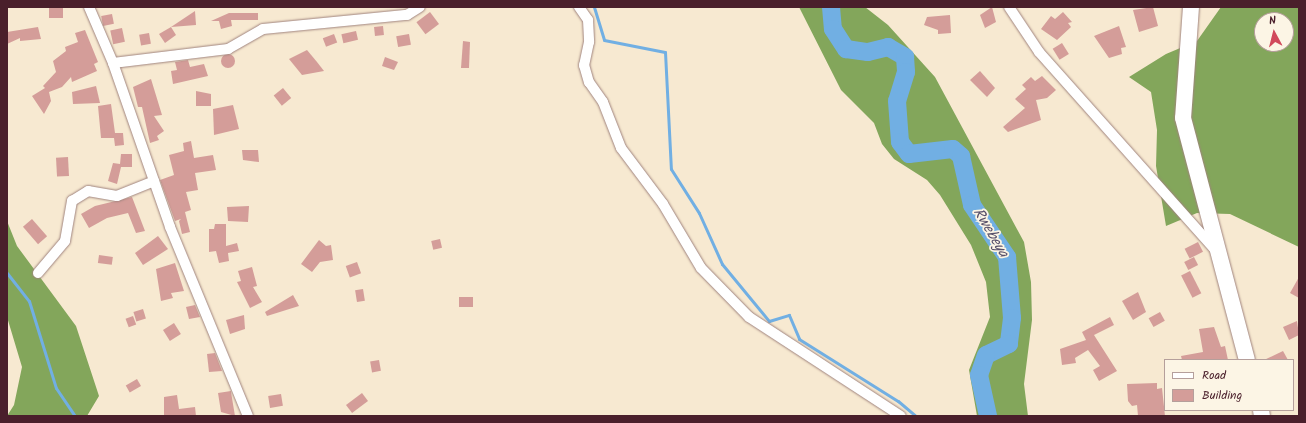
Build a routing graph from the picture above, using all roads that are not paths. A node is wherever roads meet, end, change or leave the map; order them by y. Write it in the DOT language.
graph roads {
  1 [pos="89,7"];
  2 [pos="420,7"];
  3 [pos="579,7"];
  4 [pos="1009,7"];
  5 [pos="1191,7"];
  6 [pos="113,63"];
  7 [pos="154,181"];
  8 [pos="1217,253"];
  9 [pos="38,273"];
  10 [pos="1247,359"];
  11 [pos="248,416"];
  12 [pos="901,416"];
  1 -- 6 [label="street"];
  2 -- 6 [label="street"];
  3 -- 12 [label="street"];
  4 -- 8 [label="street"];
  5 -- 8 [label="main road"];
  6 -- 7 [label="street"];
  7 -- 9 [label="street"];
  7 -- 11 [label="street"];
  8 -- 10 [label="main road"];
}
